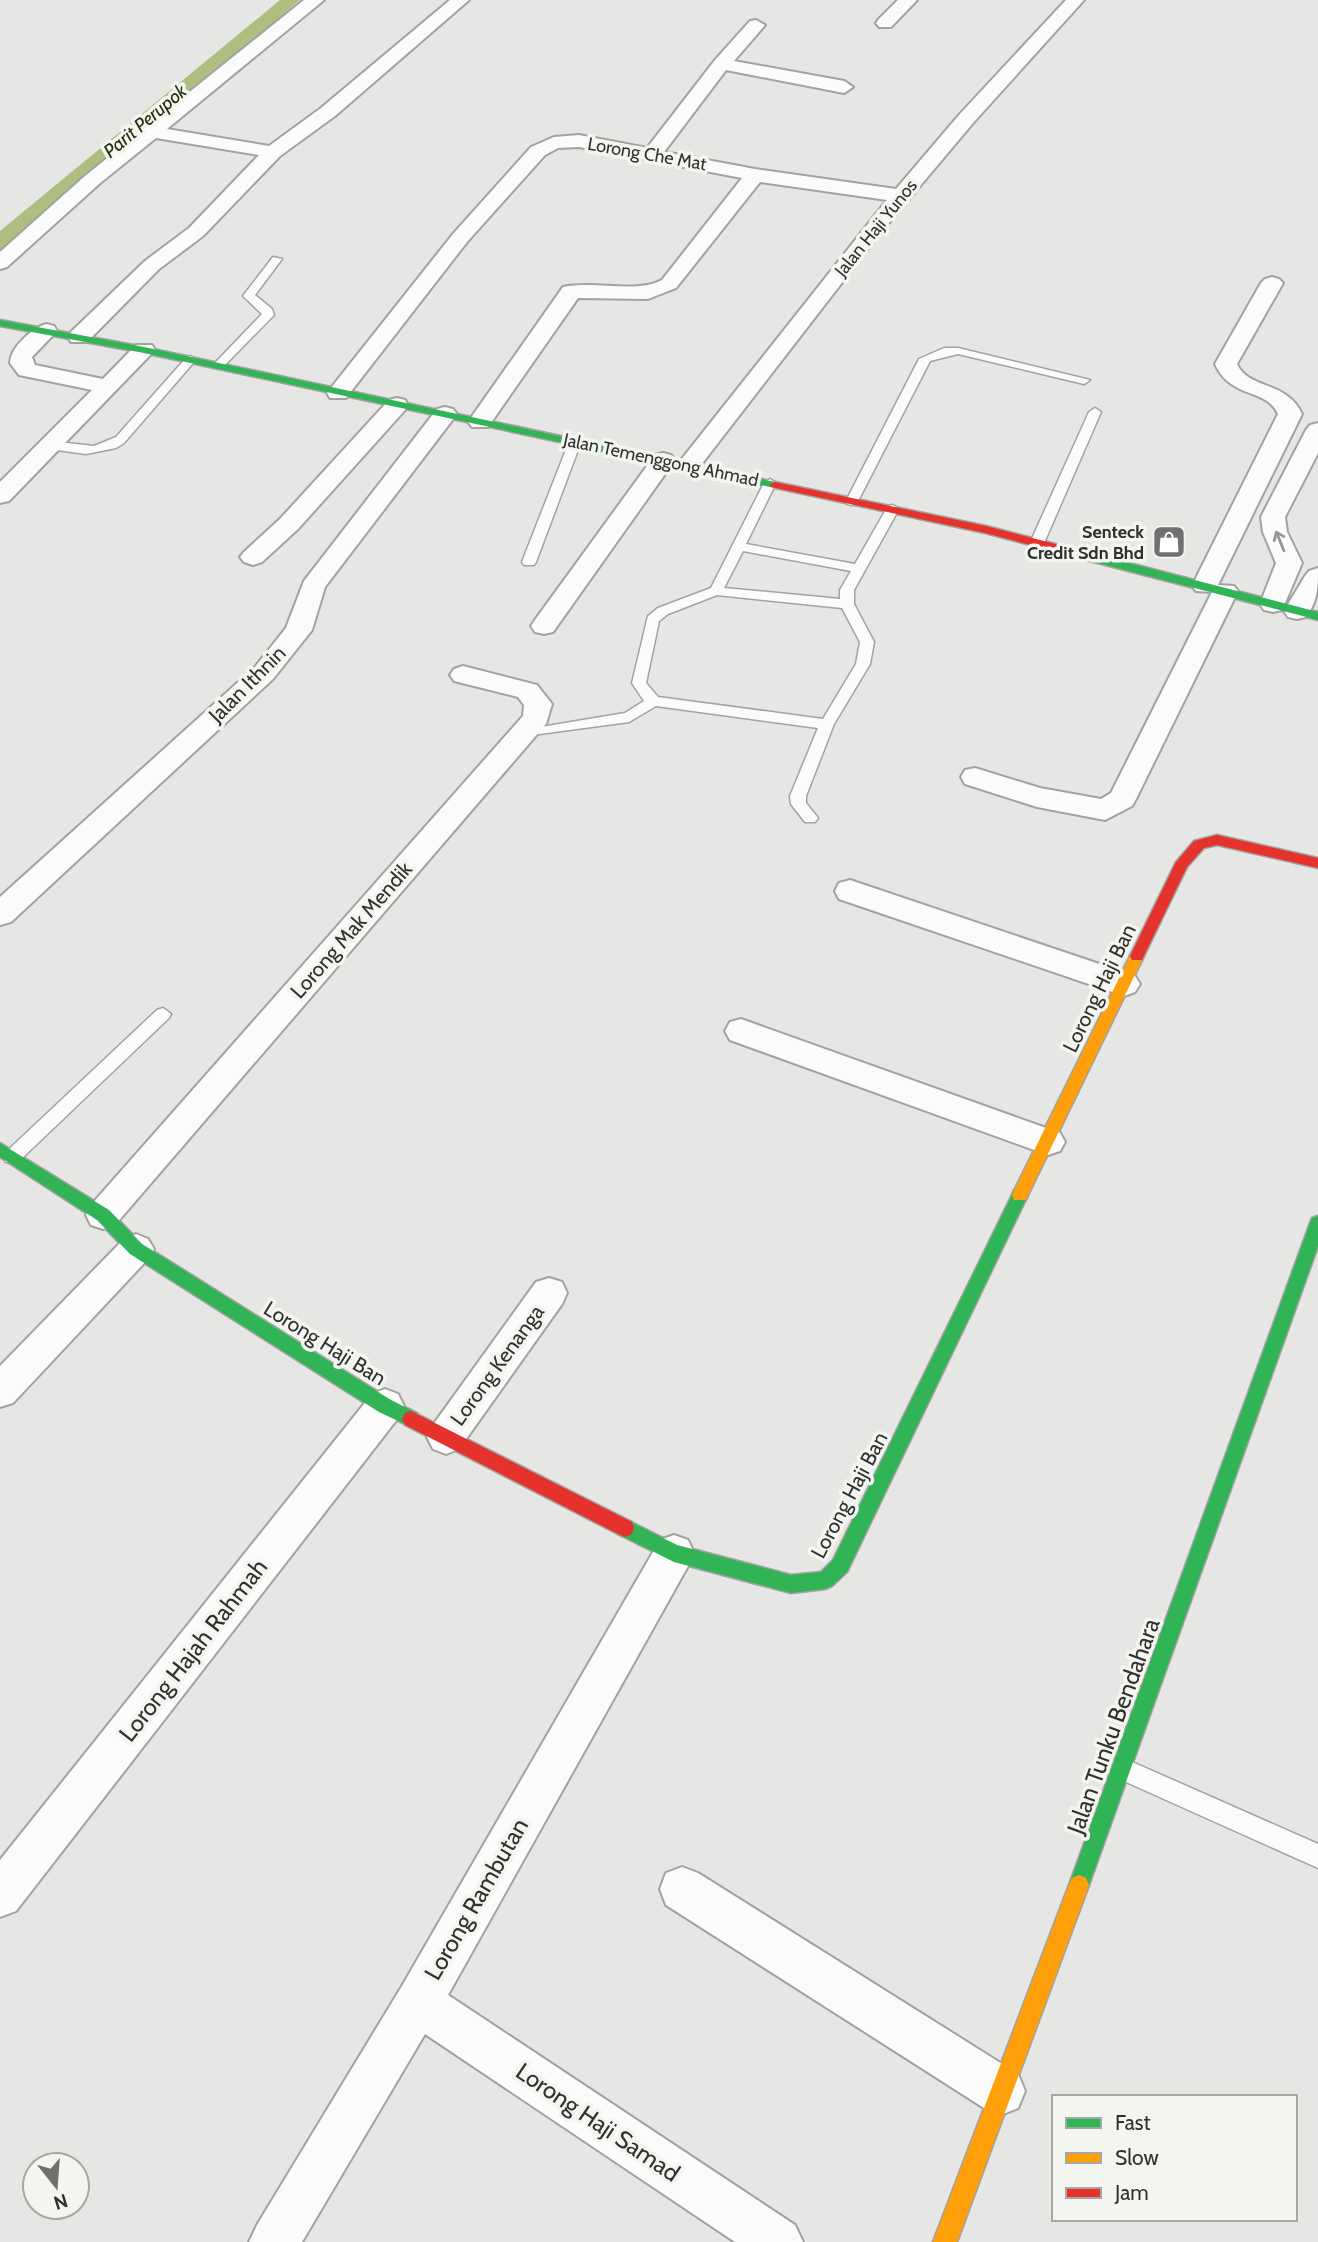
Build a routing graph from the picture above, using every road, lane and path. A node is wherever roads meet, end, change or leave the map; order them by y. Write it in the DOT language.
graph roads {
  1 [pos="315,0"];
  2 [pos="460,0"];
  3 [pos="908,0"];
  4 [pos="1075,0"];
  5 [pos="885,23"];
  6 [pos="756,26"];
  7 [pos="721,64"];
  8 [pos="844,87"];
  9 [pos="154,132"];
  10 [pos="273,152"];
  11 [pos="653,153"];
  12 [pos="755,175"];
  13 [pos="902,196"];
  14 [pos="277,259"];
  15 [pos="0,263"];
  16 [pos="1272,282"];
  17 [pos="0,323"];
  18 [pos="46,331"];
  19 [pos="79,337"];
  20 [pos="144,350"];
  21 [pos="190,360"];
  22 [pos="218,366"];
  23 [pos="1084,380"];
  24 [pos="106,386"];
  25 [pos="338,393"];
  26 [pos="397,405"];
  27 [pos="1095,412"];
  28 [pos="445,414"];
  29 [pos="480,422"];
  30 [pos="1318,430"];
  31 [pos="575,442"];
  32 [pos="49,445"];
  33 [pos="663,460"];
  34 [pos="689,465"];
  35 [pos="770,483"];
  36 [pos="0,496"];
  37 [pos="852,501"];
  38 [pos="893,509"];
  39 [pos="1037,543"];
  40 [pos="738,546"];
  41 [pos="253,557"];
  42 [pos="529,562"];
  43 [pos="859,569"];
  44 [pos="1318,576"];
  45 [pos="1215,589"];
  46 [pos="716,591"];
  47 [pos="847,604"];
  48 [pos="1296,610"];
  49 [pos="544,626"];
  50 [pos="463,675"];
  51 [pos="654,701"];
  52 [pos="827,724"];
  53 [pos="523,734"];
  54 [pos="975,777"];
  55 [pos="810,818"];
  56 [pos="1318,863"];
  57 [pos="850,891"];
  58 [pos="0,914"];
  59 [pos="1125,984"];
  60 [pos="163,1014"];
  61 [pos="741,1031"];
  62 [pos="1048,1142"];
  63 [pos="6,1153"];
  64 [pos="103,1215"];
  65 [pos="1318,1223"];
  66 [pos="136,1249"];
  67 [pos="549,1293"];
  68 [pos="0,1391"];
  69 [pos="385,1406"];
  70 [pos="446,1437"];
  71 [pos="674,1553"];
  72 [pos="1123,1769"];
  73 [pos="1318,1856"];
  74 [pos="682,1889"];
  75 [pos="0,1895"];
  76 [pos="418,2002"];
  77 [pos="1001,2091"];
  78 [pos="274,2242"];
  79 [pos="778,2242"];
  80 [pos="944,2242"];
  1 -- 9 [label="street"];
  2 -- 10 [label="street"];
  3 -- 5 [label="street"];
  4 -- 13 [label="street, Jalan Haji Yunos"];
  6 -- 7 [label="street"];
  7 -- 8 [label="street"];
  7 -- 11 [label="street"];
  9 -- 10 [label="street"];
  9 -- 15 [label="street"];
  10 -- 19 [label="street"];
  11 -- 12 [label="street, Lorong Che Mat"];
  11 -- 25 [label="street, Lorong Che Mat"];
  12 -- 13 [label="street, Lorong Che Mat"];
  12 -- 29 [label="street"];
  13 -- 34 [label="street, Jalan Haji Yunos"];
  14 -- 22 [label="lane"];
  16 -- 45 [label="street"];
  17 -- 18 [label="street, Jalan Temenggong Ahmad"];
  18 -- 19 [label="street, Jalan Temenggong Ahmad"];
  18 -- 24 [label="street"];
  19 -- 20 [label="street, Jalan Temenggong Ahmad"];
  20 -- 21 [label="street, Jalan Temenggong Ahmad"];
  20 -- 24 [label="street"];
  21 -- 22 [label="street, Jalan Temenggong Ahmad"];
  21 -- 32 [label="lane"];
  22 -- 25 [label="street, Jalan Temenggong Ahmad"];
  23 -- 37 [label="lane"];
  24 -- 32 [label="street"];
  25 -- 26 [label="street, Jalan Temenggong Ahmad"];
  26 -- 28 [label="street, Jalan Temenggong Ahmad"];
  26 -- 41 [label="street"];
  27 -- 39 [label="lane"];
  28 -- 29 [label="street, Jalan Temenggong Ahmad"];
  28 -- 58 [label="street, Jalan Ithnin"];
  29 -- 31 [label="street, Jalan Temenggong Ahmad"];
  48 -- 30 [label="street, one-way"];
  31 -- 33 [label="street, Jalan Temenggong Ahmad"];
  31 -- 42 [label="lane"];
  32 -- 36 [label="street"];
  33 -- 34 [label="street, Jalan Temenggong Ahmad"];
  33 -- 49 [label="street"];
  34 -- 35 [label="street, Jalan Temenggong Ahmad"];
  35 -- 37 [label="street, Jalan Temenggong Ahmad"];
  35 -- 40 [label="lane"];
  37 -- 38 [label="street, Jalan Temenggong Ahmad"];
  38 -- 39 [label="street, Jalan Temenggong Ahmad"];
  38 -- 43 [label="lane"];
  39 -- 45 [label="street, Jalan Temenggong Ahmad"];
  40 -- 43 [label="lane"];
  40 -- 46 [label="lane"];
  43 -- 47 [label="lane"];
  44 -- 48 [label="street"];
  45 -- 48 [label="street, Jalan Temenggong Ahmad"];
  45 -- 54 [label="street"];
  46 -- 47 [label="lane"];
  46 -- 51 [label="lane"];
  47 -- 52 [label="lane"];
  50 -- 53 [label="street, Lorong Mak Mendik"];
  51 -- 52 [label="lane"];
  51 -- 53 [label="lane"];
  52 -- 55 [label="lane"];
  53 -- 64 [label="street, Lorong Mak Mendik"];
  56 -- 59 [label="street, Lorong Haji Ban"];
  57 -- 59 [label="street"];
  59 -- 62 [label="street, Lorong Haji Ban"];
  60 -- 63 [label="lane"];
  61 -- 62 [label="street"];
  62 -- 71 [label="street, Lorong Haji Ban"];
  63 -- 64 [label="street, Lorong Haji Ban"];
  64 -- 66 [label="street, Lorong Haji Ban"];
  65 -- 72 [label="street, Jalan Tunku Bendahara"];
  66 -- 68 [label="street"];
  66 -- 69 [label="street, Lorong Haji Ban"];
  67 -- 70 [label="street, Lorong Kenanga"];
  69 -- 70 [label="street, Lorong Haji Ban"];
  69 -- 75 [label="street, Lorong Hajah Rahmah"];
  70 -- 71 [label="street, Lorong Haji Ban"];
  71 -- 76 [label="street, Lorong Rambutan"];
  72 -- 73 [label="lane"];
  72 -- 77 [label="street, Jalan Tunku Bendahara"];
  74 -- 77 [label="street"];
  76 -- 78 [label="street, Lorong Rambutan"];
  76 -- 79 [label="street, Lorong Haji Samad"];
  77 -- 80 [label="street, Jalan Tunku Bendahara"];
}
